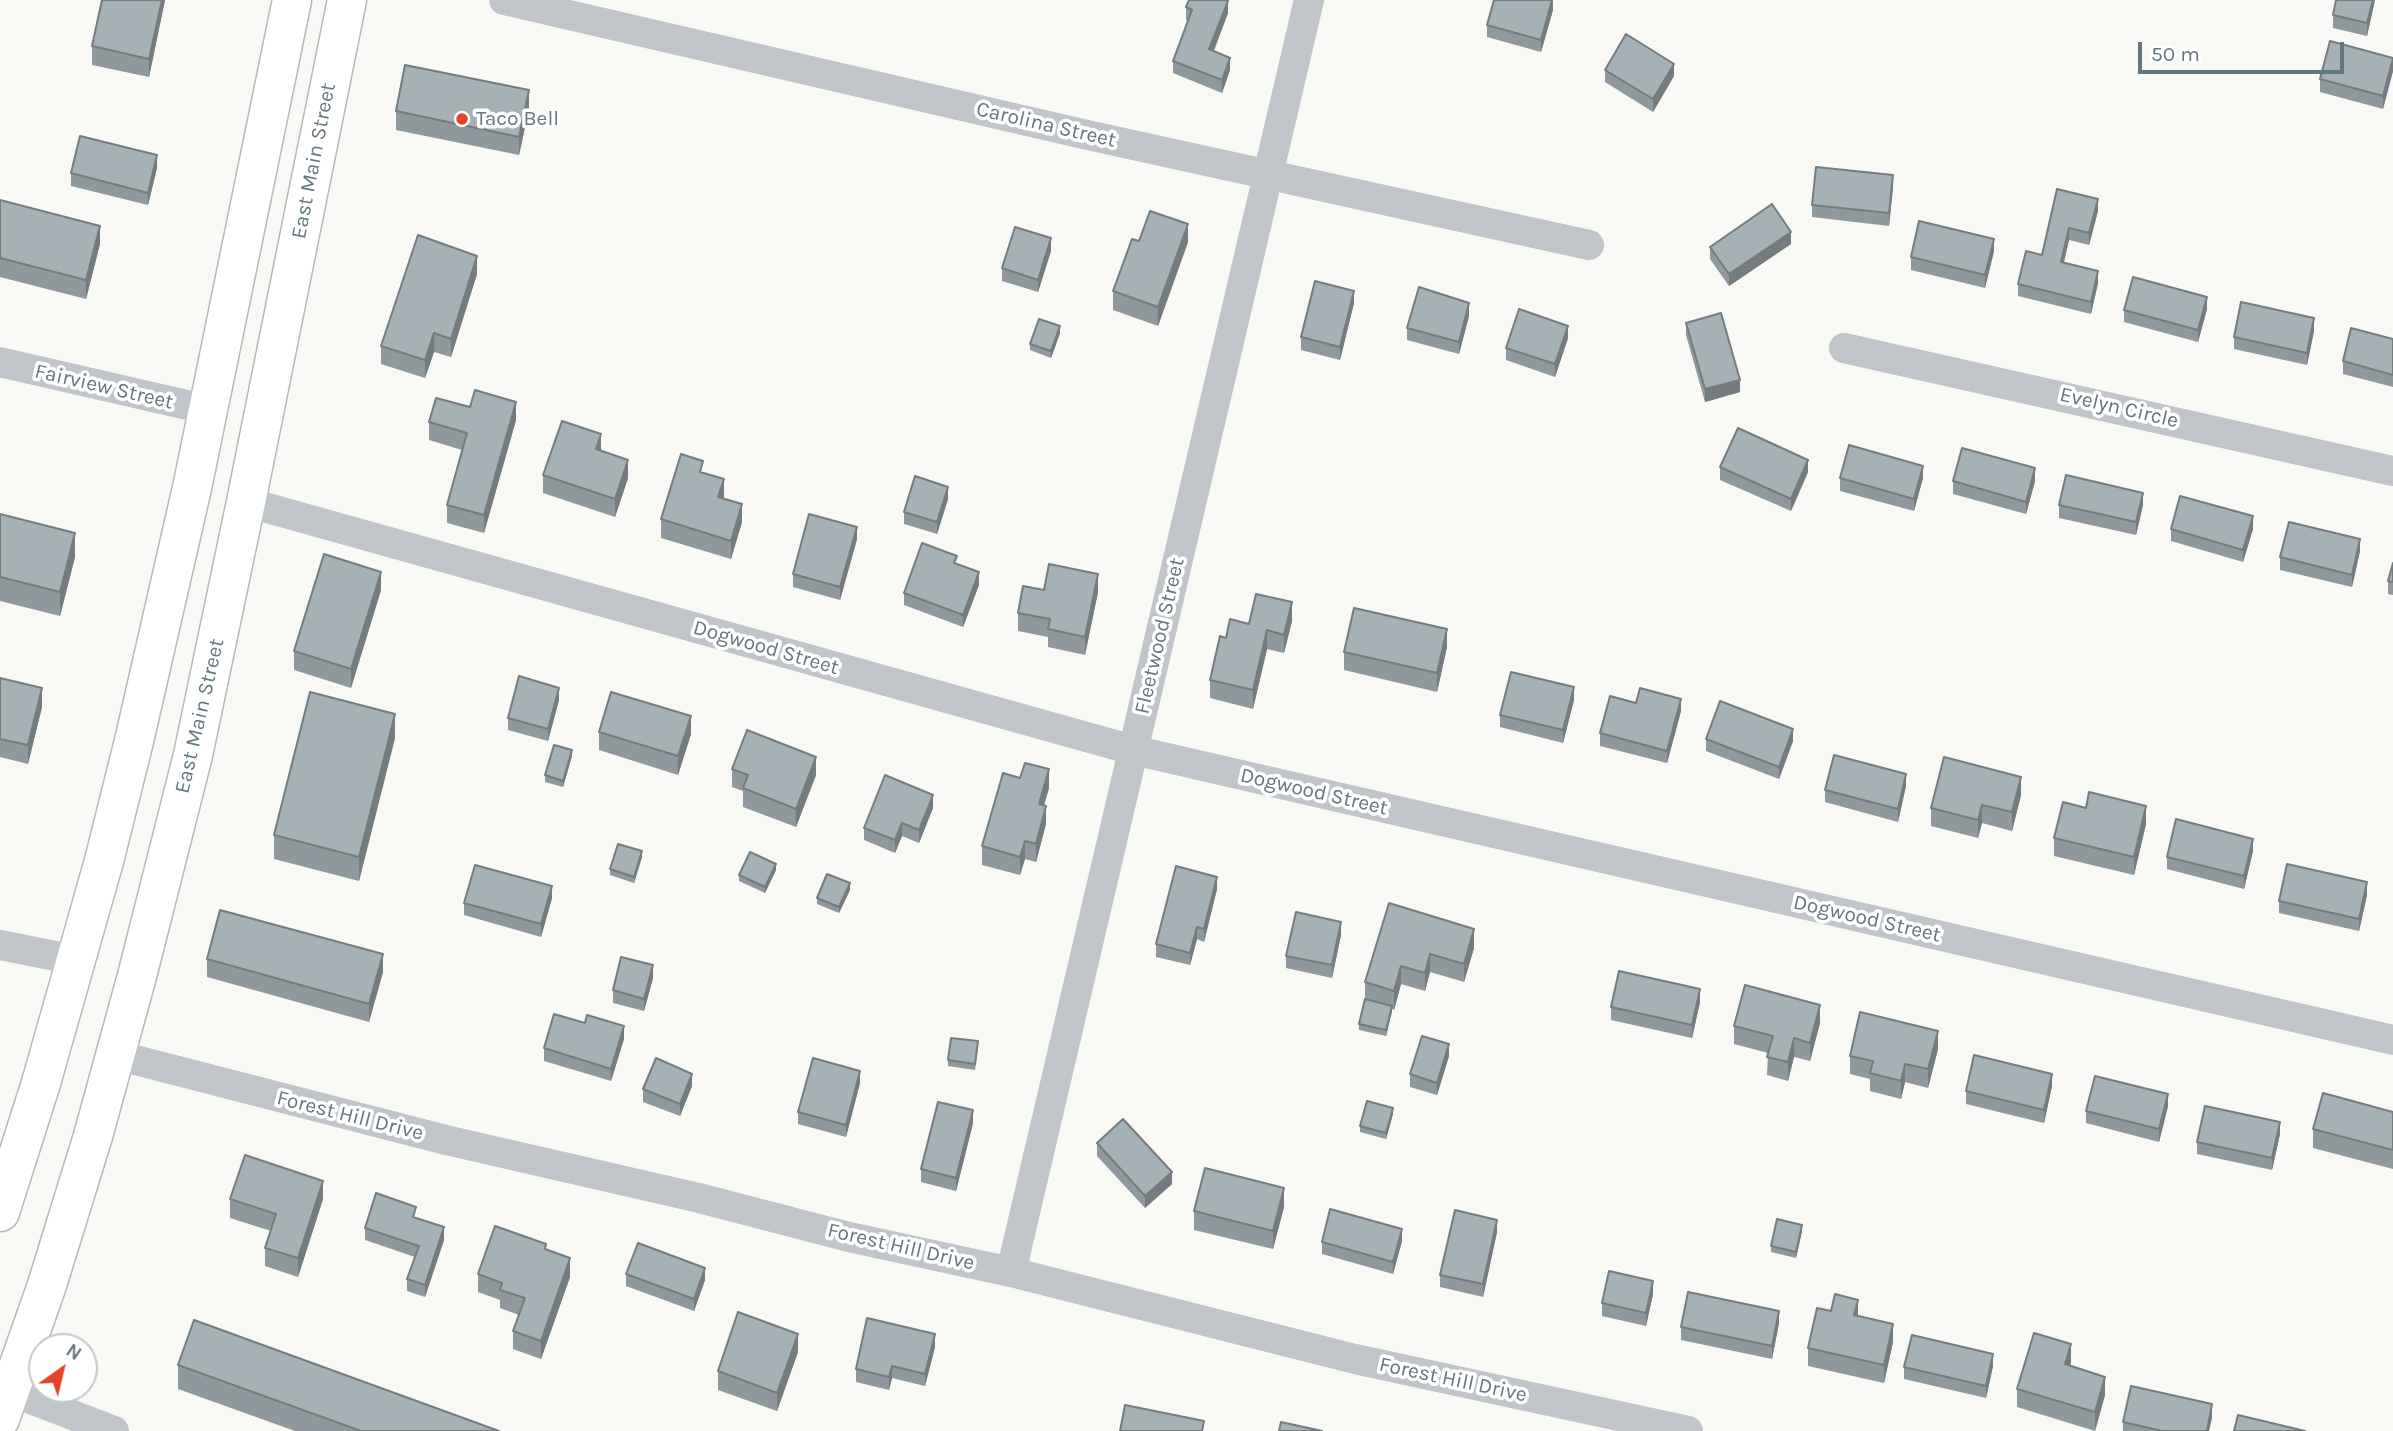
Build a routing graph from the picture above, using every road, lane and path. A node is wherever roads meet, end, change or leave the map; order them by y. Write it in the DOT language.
graph roads {
  1 [pos="292,0"];
  2 [pos="347,0"];
  3 [pos="504,0"];
  4 [pos="1309,0"];
  5 [pos="1268,175"];
  6 [pos="1589,245"];
  7 [pos="1844,348"];
  8 [pos="0,362"];
  9 [pos="209,411"];
  10 [pos="2393,471"];
  11 [pos="246,502"];
  12 [pos="1133,750"];
  13 [pos="0,945"];
  14 [pos="75,960"];
  15 [pos="2393,1040"];
  16 [pos="116,1055"];
  17 [pos="0,1212"];
  18 [pos="1011,1272"];
  19 [pos="5,1405"];
  20 [pos="105,1429"];
  21 [pos="1688,1431"];
  1 -- 9 [label="main road"];
  2 -- 11 [label="main road, East Main Street"];
  3 -- 5 [label="street, Carolina Street"];
  4 -- 5 [label="street, Fleetwood Street"];
  5 -- 6 [label="street, Carolina Street"];
  5 -- 12 [label="street, Fleetwood Street"];
  7 -- 10 [label="street, Evelyn Circle"];
  8 -- 9 [label="street, Fairview Street"];
  9 -- 14 [label="main road"];
  11 -- 12 [label="street, Dogwood Street"];
  11 -- 16 [label="main road, East Main Street"];
  12 -- 15 [label="street, Dogwood Street"];
  12 -- 18 [label="street, Fleetwood Street"];
  13 -- 14 [label="street"];
  14 -- 17 [label="main road"];
  16 -- 18 [label="street, Forest Hill Drive"];
  16 -- 19 [label="main road, East Main Street"];
  18 -- 21 [label="street, Forest Hill Drive"];
  19 -- 20 [label="street"];
}
